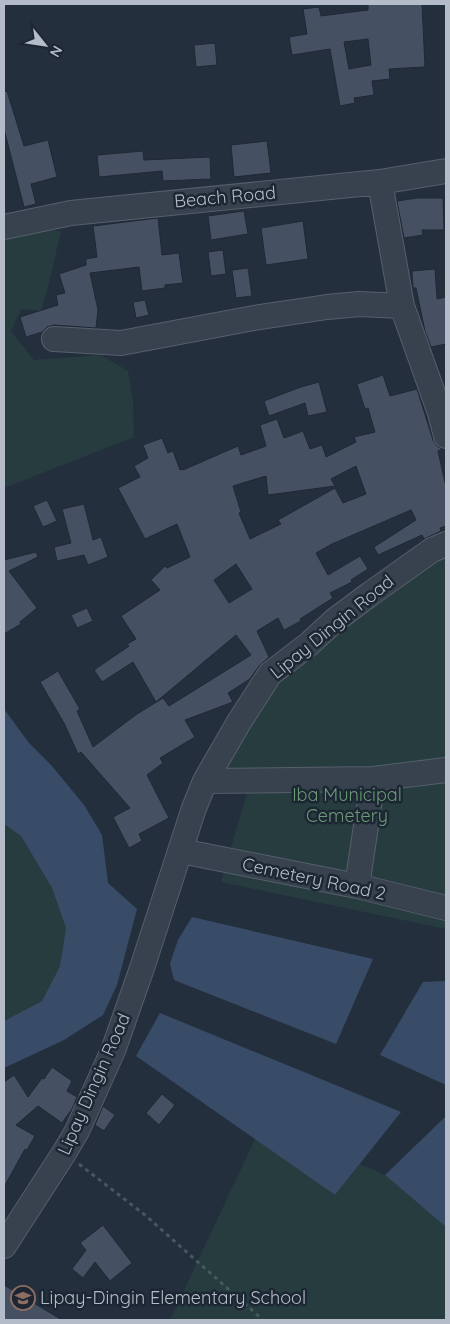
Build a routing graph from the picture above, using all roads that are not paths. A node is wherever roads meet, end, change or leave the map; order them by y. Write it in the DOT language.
graph roads {
  1 [pos="446,171"];
  2 [pos="380,182"];
  3 [pos="4,227"];
  4 [pos="402,306"];
  5 [pos="54,340"];
  6 [pos="446,436"];
  7 [pos="446,544"];
  8 [pos="446,770"];
  9 [pos="373,779"];
  10 [pos="205,781"];
  11 [pos="181,851"];
  12 [pos="357,886"];
  13 [pos="446,908"];
  14 [pos="4,1246"];
  1 -- 2 [label="street, Beach Road"];
  2 -- 3 [label="street, Beach Road"];
  2 -- 4 [label="street"];
  4 -- 5 [label="street"];
  4 -- 6 [label="street"];
  7 -- 10 [label="street, Lipay Dingin Road"];
  8 -- 9 [label="street"];
  9 -- 10 [label="street"];
  9 -- 12 [label="street"];
  10 -- 11 [label="street, Lipay Dingin Road"];
  11 -- 12 [label="street, Cemetery Road 2"];
  11 -- 14 [label="street, Lipay Dingin Road"];
  12 -- 13 [label="street, Cemetery Road 2"];
}
